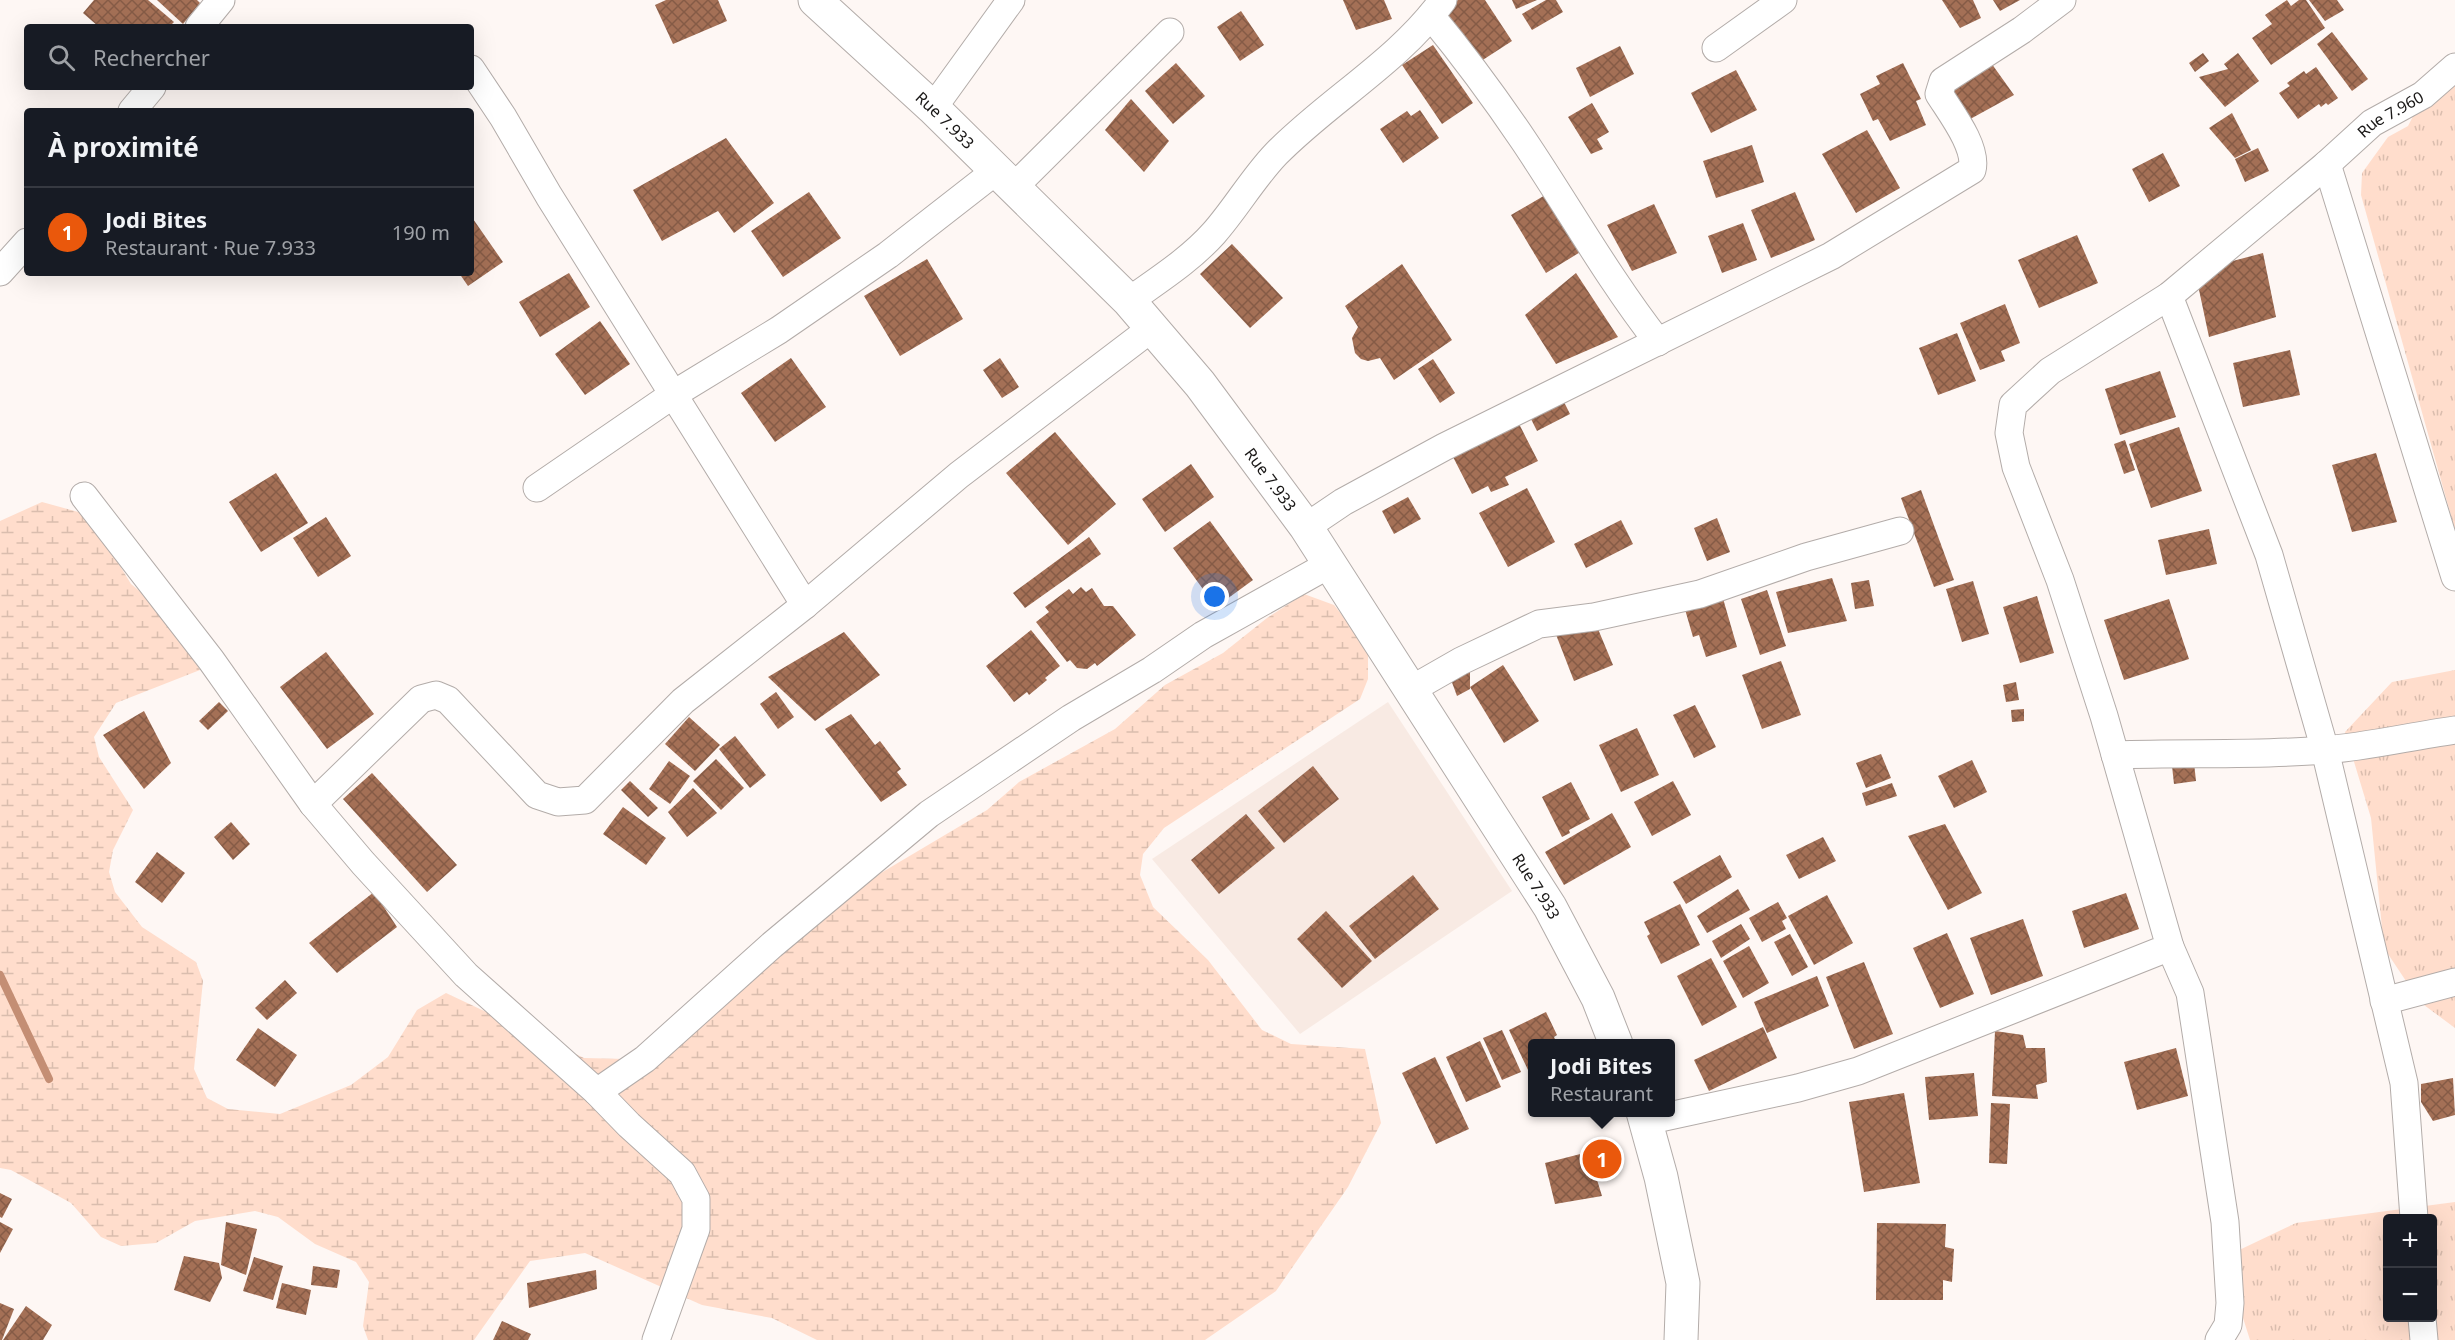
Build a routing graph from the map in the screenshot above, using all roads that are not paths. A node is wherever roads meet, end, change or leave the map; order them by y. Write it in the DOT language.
graph roads {
  1 [pos="221,0"];
  2 [pos="815,0"];
  3 [pos="1011,0"];
  4 [pos="1783,0"];
  5 [pos="2062,0"];
  6 [pos="1437,8"];
  7 [pos="202,24"];
  8 [pos="1170,32"];
  9 [pos="1716,48"];
  10 [pos="2455,67"];
  11 [pos="474,74"];
  12 [pos="150,90"];
  13 [pos="134,108"];
  14 [pos="933,108"];
  15 [pos="2327,164"];
  16 [pos="1006,178"];
  17 [pos="24,245"];
  18 [pos="0,272"];
  19 [pos="2169,296"];
  20 [pos="1129,301"];
  21 [pos="1152,328"];
  22 [pos="1658,342"];
  23 [pos="674,394"];
  24 [pos="537,488"];
  25 [pos="84,496"];
  26 [pos="1306,527"];
  27 [pos="1900,531"];
  28 [pos="1330,564"];
  29 [pos="2455,577"];
  30 [pos="805,605"];
  31 [pos="1412,689"];
  32 [pos="2455,730"];
  33 [pos="2325,750"];
  34 [pos="2115,755"];
  35 [pos="313,804"];
  36 [pos="2170,947"];
  37 [pos="2455,982"];
  38 [pos="2384,1001"];
  39 [pos="1614,1039"];
  40 [pos="597,1092"];
  41 [pos="1675,1111"];
  42 [pos="1645,1117"];
  43 [pos="2414,1214"];
  44 [pos="2422,1322"];
  45 [pos="656,1340"];
  46 [pos="1682,1340"];
  47 [pos="2219,1340"];
  48 [pos="2424,1340"];
  1 -- 7 [label="street"];
  2 -- 14 [label="street, Rue 7.933"];
  3 -- 14 [label="street"];
  4 -- 9 [label="street"];
  5 -- 22 [label="street"];
  6 -- 20 [label="street"];
  6 -- 22 [label="street"];
  8 -- 16 [label="street"];
  10 -- 15 [label="street, Rue 7.960"];
  11 -- 23 [label="street"];
  12 -- 13 [label="street"];
  14 -- 16 [label="street, Rue 7.933"];
  15 -- 19 [label="street, Rue 7.960"];
  15 -- 29 [label="street"];
  16 -- 20 [label="street, Rue 7.933"];
  16 -- 23 [label="street"];
  17 -- 18 [label="street"];
  19 -- 33 [label="street"];
  19 -- 34 [label="street, Rue 7.960"];
  20 -- 21 [label="street, Rue 7.933"];
  21 -- 26 [label="street, Rue 7.933"];
  21 -- 30 [label="street"];
  22 -- 26 [label="street"];
  23 -- 24 [label="street"];
  23 -- 30 [label="street"];
  25 -- 35 [label="street"];
  26 -- 28 [label="street, Rue 7.933"];
  27 -- 31 [label="street"];
  28 -- 31 [label="street, Rue 7.933"];
  28 -- 40 [label="street"];
  30 -- 35 [label="street"];
  31 -- 39 [label="street, Rue 7.933"];
  32 -- 33 [label="street"];
  33 -- 34 [label="street"];
  33 -- 38 [label="street"];
  34 -- 36 [label="street, Rue 7.960"];
  35 -- 40 [label="street"];
  36 -- 41 [label="street"];
  36 -- 47 [label="street, Rue 7.960"];
  37 -- 38 [label="street"];
  38 -- 43 [label="street"];
  40 -- 45 [label="street"];
  42 -- 46 [label="street"];
  44 -- 48 [label="street"];
}
